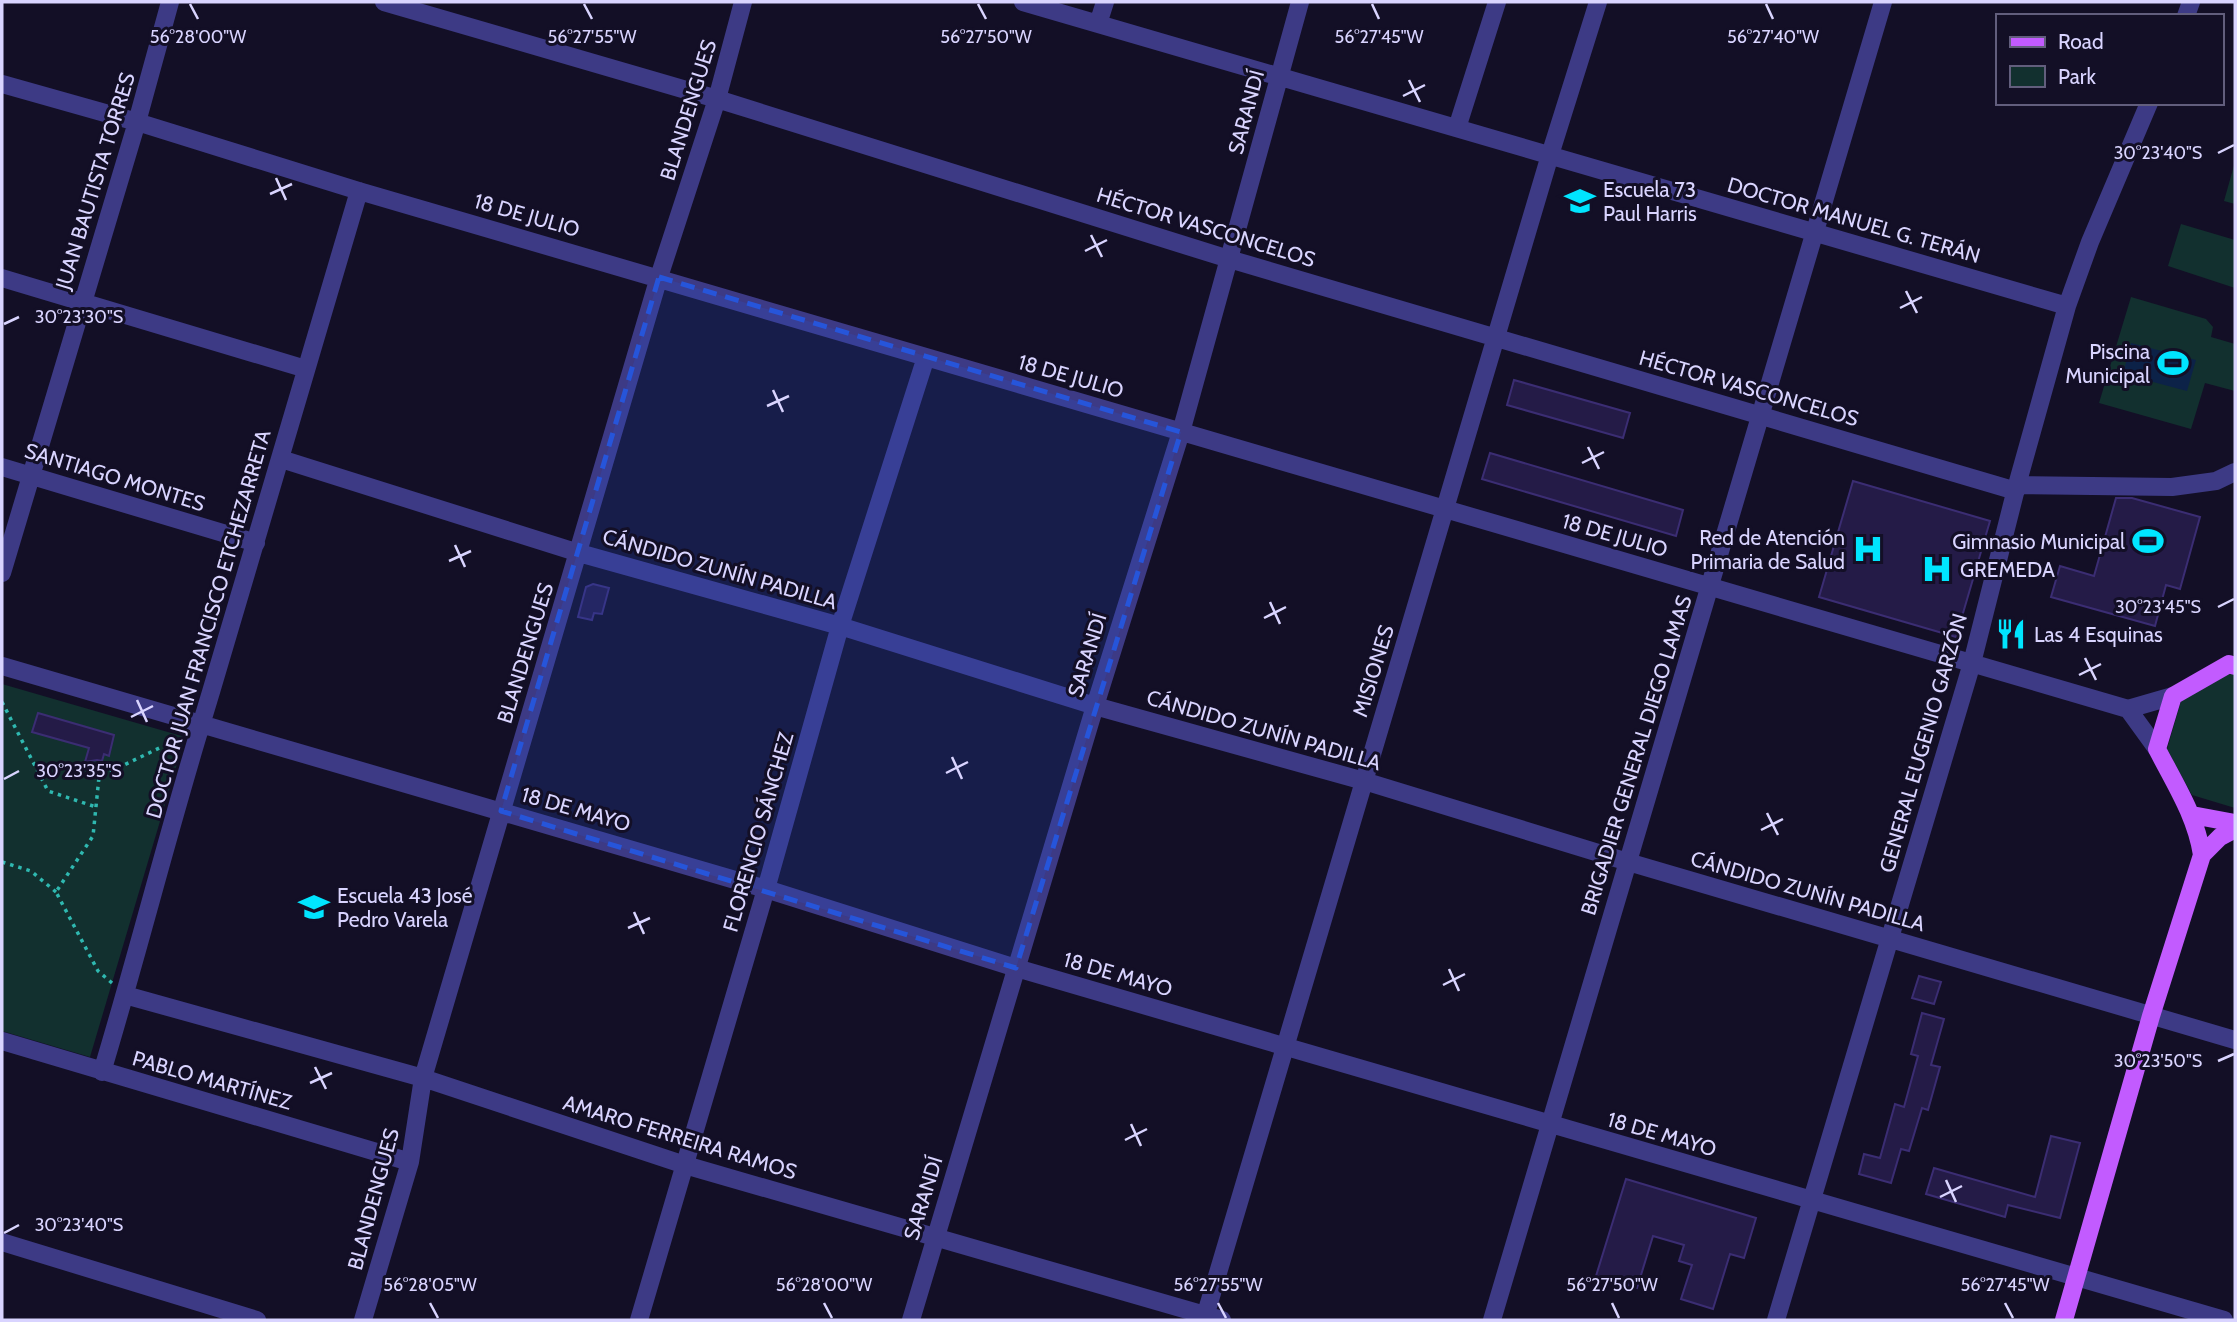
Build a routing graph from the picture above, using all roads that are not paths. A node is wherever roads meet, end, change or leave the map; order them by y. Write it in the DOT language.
graph roads {
  1 [pos="170,2"];
  2 [pos="384,2"];
  3 [pos="743,2"];
  4 [pos="1023,2"];
  5 [pos="1105,2"];
  6 [pos="1300,2"];
  7 [pos="1497,2"];
  8 [pos="1598,2"];
  9 [pos="1883,2"];
  10 [pos="1098,24"];
  11 [pos="1279,76"];
  12 [pos="2,84"];
  13 [pos="717,99"];
  14 [pos="2148,105"];
  15 [pos="137,122"];
  16 [pos="1457,128"];
  17 [pos="1550,155"];
  18 [pos="359,191"];
  19 [pos="1815,233"];
  20 [pos="1229,259"];
  21 [pos="659,277"];
  22 [pos="2,278"];
  23 [pos="82,302"];
  24 [pos="2067,306"];
  25 [pos="1496,337"];
  26 [pos="926,357"];
  27 [pos="306,369"];
  28 [pos="1761,415"];
  29 [pos="1181,432"];
  30 [pos="281,459"];
  31 [pos="2,467"];
  32 [pos="2235,472"];
  33 [pos="30,475"];
  34 [pos="2017,488"];
  35 [pos="1444,509"];
  36 [pos="256,543"];
  37 [pos="579,553"];
  38 [pos="2,573"];
  39 [pos="1710,587"];
  40 [pos="840,626"];
  41 [pos="2233,662"];
  42 [pos="1972,663"];
  43 [pos="2,666"];
  44 [pos="2172,696"];
  45 [pos="1095,706"];
  46 [pos="2128,709"];
  47 [pos="201,723"];
  48 [pos="2157,749"];
  49 [pos="1364,781"];
  50 [pos="501,811"];
  51 [pos="2192,815"];
  52 [pos="2235,823"];
  53 [pos="2235,829"];
  54 [pos="2202,855"];
  55 [pos="1628,862"];
  56 [pos="766,889"];
  57 [pos="1890,938"];
  58 [pos="1016,968"];
  59 [pos="125,995"];
  60 [pos="2151,1016"];
  61 [pos="2235,1040"];
  62 [pos="2,1041"];
  63 [pos="1285,1047"];
  64 [pos="102,1072"];
  65 [pos="423,1078"];
  66 [pos="1550,1124"];
  67 [pos="410,1162"];
  68 [pos="685,1165"];
  69 [pos="1812,1201"];
  70 [pos="935,1237"];
  71 [pos="2,1242"];
  72 [pos="2077,1279"];
  73 [pos="1210,1319"];
  74 [pos="257,1320"];
  75 [pos="363,1320"];
  76 [pos="639,1320"];
  77 [pos="911,1320"];
  78 [pos="1492,1320"];
  79 [pos="1776,1320"];
  80 [pos="2064,1320"];
  81 [pos="2224,1320"];
  1 -- 15 [label="street, JUAN BAUTISTA TORRES"];
  2 -- 13 [label="street, HÉCTOR VASCONCELOS"];
  3 -- 13 [label="street, BLANDENGUES"];
  4 -- 10 [label="street, DOCTOR MANUEL G. TERÁN"];
  5 -- 10 [label="street"];
  6 -- 11 [label="street, SARANDÍ"];
  7 -- 16 [label="street"];
  8 -- 17 [label="street, MISIONES"];
  9 -- 19 [label="street, BRIGADIER GENERAL DIEGO LAMAS"];
  10 -- 11 [label="street, DOCTOR MANUEL G. TERÁN"];
  11 -- 16 [label="street, DOCTOR MANUEL G. TERÁN"];
  11 -- 20 [label="street, SARANDÍ"];
  12 -- 15 [label="street, 18 DE JULIO"];
  13 -- 20 [label="street, HÉCTOR VASCONCELOS"];
  13 -- 21 [label="street, BLANDENGUES"];
  14 -- 24 [label="street, GENERAL EUGENIO GARZÓN"];
  15 -- 18 [label="street, 18 DE JULIO"];
  15 -- 23 [label="street, JUAN BAUTISTA TORRES"];
  16 -- 17 [label="street, DOCTOR MANUEL G. TERÁN"];
  17 -- 19 [label="street, DOCTOR MANUEL G. TERÁN"];
  17 -- 25 [label="street, MISIONES"];
  18 -- 21 [label="street, 18 DE JULIO"];
  18 -- 27 [label="street, DOCTOR JUAN FRANCISCO ETCHEZARRETA"];
  19 -- 24 [label="street, DOCTOR MANUEL G. TERÁN"];
  19 -- 28 [label="street, BRIGADIER GENERAL DIEGO LAMAS"];
  20 -- 25 [label="street, HÉCTOR VASCONCELOS"];
  20 -- 29 [label="street, SARANDÍ"];
  21 -- 26 [label="street, 18 DE JULIO"];
  21 -- 37 [label="street, BLANDENGUES"];
  22 -- 23 [label="street"];
  23 -- 27 [label="street"];
  23 -- 33 [label="street, JUAN BAUTISTA TORRES"];
  24 -- 34 [label="street, GENERAL EUGENIO GARZÓN"];
  25 -- 28 [label="street, HÉCTOR VASCONCELOS"];
  25 -- 35 [label="street, MISIONES"];
  26 -- 29 [label="street, 18 DE JULIO"];
  26 -- 40 [label="street, FLORENCIO SÁNCHEZ"];
  27 -- 30 [label="street, DOCTOR JUAN FRANCISCO ETCHEZARRETA"];
  28 -- 34 [label="street, HÉCTOR VASCONCELOS"];
  28 -- 39 [label="street, BRIGADIER GENERAL DIEGO LAMAS"];
  29 -- 35 [label="street, 18 DE JULIO"];
  29 -- 45 [label="street, SARANDÍ"];
  30 -- 36 [label="street, DOCTOR JUAN FRANCISCO ETCHEZARRETA"];
  30 -- 37 [label="street, CÁNDIDO ZUNÍN PADILLA"];
  31 -- 33 [label="street, SANTIAGO MONTES"];
  32 -- 34 [label="street, HÉCTOR VASCONCELOS"];
  33 -- 36 [label="street, SANTIAGO MONTES"];
  33 -- 38 [label="street, JUAN BAUTISTA TORRES"];
  34 -- 42 [label="street, GENERAL EUGENIO GARZÓN"];
  35 -- 39 [label="street, 18 DE JULIO"];
  35 -- 49 [label="street, MISIONES"];
  36 -- 47 [label="street, DOCTOR JUAN FRANCISCO ETCHEZARRETA"];
  37 -- 40 [label="street, CÁNDIDO ZUNÍN PADILLA"];
  37 -- 50 [label="street, BLANDENGUES"];
  39 -- 42 [label="street, 18 DE JULIO"];
  39 -- 55 [label="street, BRIGADIER GENERAL DIEGO LAMAS"];
  40 -- 45 [label="street, CÁNDIDO ZUNÍN PADILLA"];
  40 -- 56 [label="street, FLORENCIO SÁNCHEZ"];
  41 -- 44 [label="main road"];
  42 -- 46 [label="street, 18 DE JULIO"];
  42 -- 57 [label="street, GENERAL EUGENIO GARZÓN"];
  43 -- 47 [label="street, 18 DE MAYO"];
  44 -- 46 [label="street"];
  44 -- 48 [label="main road"];
  45 -- 49 [label="street, CÁNDIDO ZUNÍN PADILLA"];
  45 -- 58 [label="street, SARANDÍ"];
  46 -- 48 [label="street"];
  47 -- 50 [label="street, 18 DE MAYO"];
  47 -- 59 [label="street, DOCTOR JUAN FRANCISCO ETCHEZARRETA"];
  48 -- 51 [label="main road"];
  49 -- 55 [label="street, CÁNDIDO ZUNÍN PADILLA"];
  49 -- 63 [label="street, MISIONES"];
  50 -- 56 [label="street, 18 DE MAYO"];
  50 -- 65 [label="street, BLANDENGUES"];
  51 -- 52 [label="main road"];
  51 -- 54 [label="main road"];
  53 -- 54 [label="main road"];
  54 -- 60 [label="main road"];
  55 -- 57 [label="street, CÁNDIDO ZUNÍN PADILLA"];
  55 -- 66 [label="street, BRIGADIER GENERAL DIEGO LAMAS"];
  56 -- 58 [label="street, 18 DE MAYO"];
  56 -- 68 [label="street, FLORENCIO SÁNCHEZ"];
  57 -- 60 [label="street, CÁNDIDO ZUNÍN PADILLA"];
  57 -- 69 [label="street, GENERAL EUGENIO GARZÓN"];
  58 -- 63 [label="street, 18 DE MAYO"];
  58 -- 70 [label="street, SARANDÍ"];
  59 -- 64 [label="street, DOCTOR JUAN FRANCISCO ETCHEZARRETA"];
  59 -- 65 [label="street, AMARO FERREIRA RAMOS"];
  60 -- 61 [label="street, CÁNDIDO ZUNÍN PADILLA"];
  60 -- 72 [label="main road"];
  62 -- 64 [label="street, PABLO MARTÍNEZ"];
  63 -- 66 [label="street, 18 DE MAYO"];
  63 -- 73 [label="street, MISIONES"];
  64 -- 67 [label="street, PABLO MARTÍNEZ"];
  65 -- 67 [label="street, BLANDENGUES"];
  65 -- 68 [label="street, AMARO FERREIRA RAMOS"];
  66 -- 69 [label="street, 18 DE MAYO"];
  66 -- 78 [label="street, BRIGADIER GENERAL DIEGO LAMAS"];
  67 -- 75 [label="street, BLANDENGUES"];
  68 -- 70 [label="street, AMARO FERREIRA RAMOS"];
  68 -- 76 [label="street, FLORENCIO SÁNCHEZ"];
  69 -- 72 [label="street, 18 DE MAYO"];
  69 -- 79 [label="street, GENERAL EUGENIO GARZÓN"];
  70 -- 73 [label="street, AMARO FERREIRA RAMOS"];
  70 -- 77 [label="street, SARANDÍ"];
  71 -- 74 [label="street"];
  72 -- 80 [label="main road"];
  72 -- 81 [label="street, 18 DE MAYO"];
}
